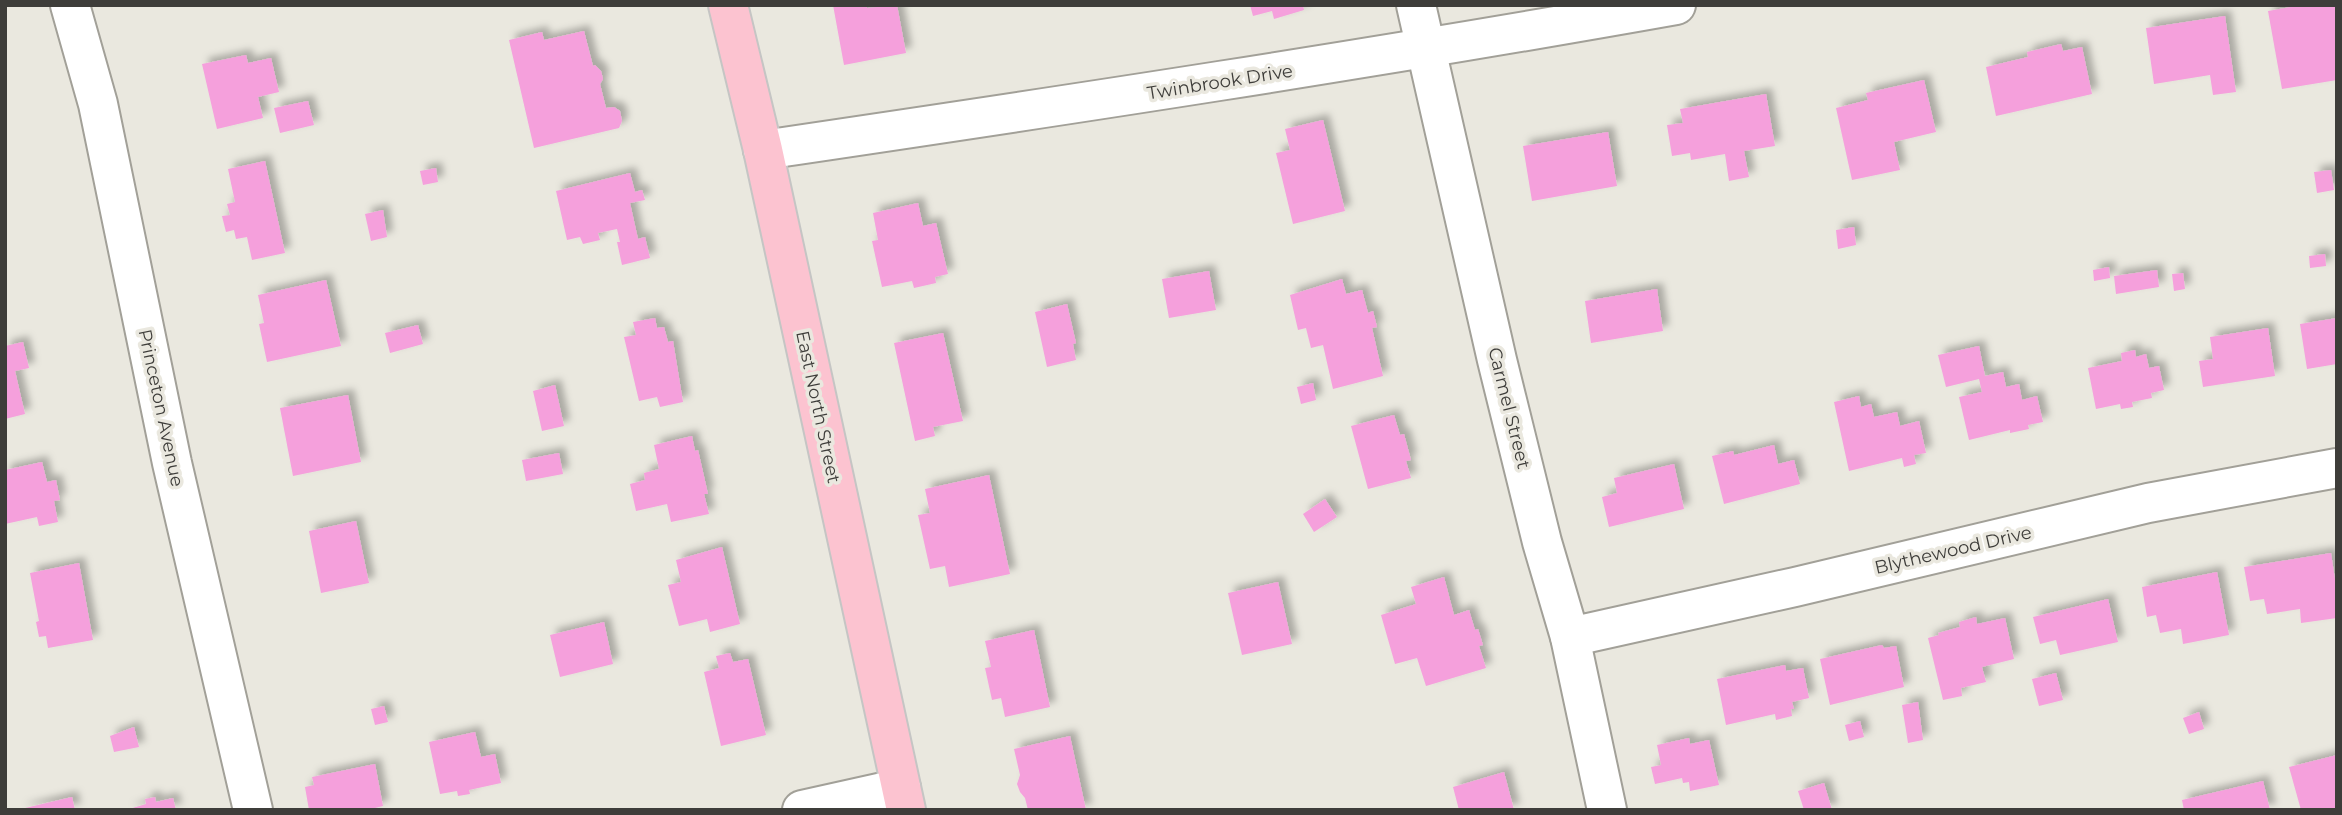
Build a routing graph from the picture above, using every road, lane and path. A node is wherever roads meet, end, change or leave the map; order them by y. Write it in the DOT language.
graph roads {
  1 [pos="70,5"];
  2 [pos="728,5"];
  3 [pos="1416,5"];
  4 [pos="1676,5"];
  5 [pos="1426,49"];
  6 [pos="763,150"];
  7 [pos="2337,468"];
  8 [pos="1570,637"];
  9 [pos="904,799"];
  10 [pos="253,810"];
  11 [pos="802,810"];
  12 [pos="1607,810"];
  1 -- 10 [label="street, Princeton Avenue"];
  2 -- 6 [label="main road, East North Street"];
  3 -- 5 [label="street, Carmel Street"];
  4 -- 5 [label="street, Twinbrook Drive"];
  5 -- 6 [label="street, Twinbrook Drive"];
  5 -- 8 [label="street, Carmel Street"];
  6 -- 9 [label="main road, East North Street"];
  7 -- 8 [label="street, Blythewood Drive"];
  8 -- 12 [label="street, Carmel Street"];
  9 -- 11 [label="street"];
}
